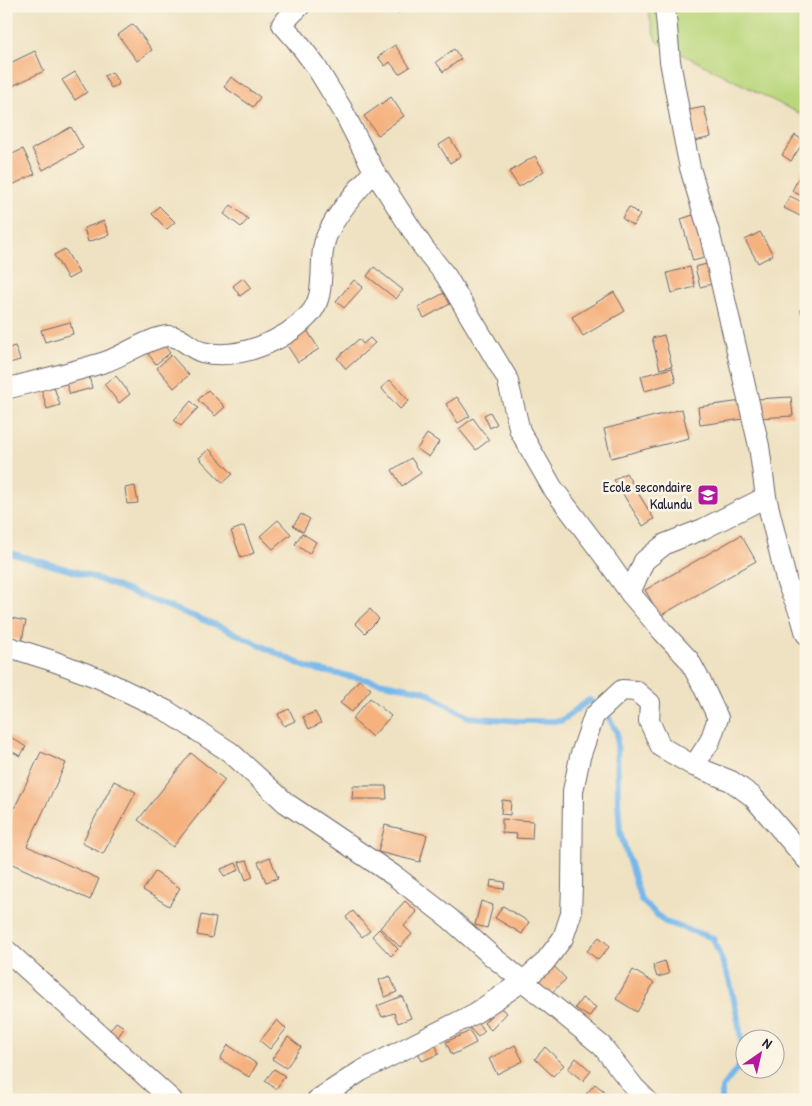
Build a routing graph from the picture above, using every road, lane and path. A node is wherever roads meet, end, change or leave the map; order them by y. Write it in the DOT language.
graph roads {
  1 [pos="300,6"];
  2 [pos="665,6"];
  3 [pos="374,171"];
  4 [pos="6,390"];
  5 [pos="766,497"];
  6 [pos="630,593"];
  7 [pos="806,634"];
  8 [pos="6,646"];
  9 [pos="694,766"];
  10 [pos="806,858"];
  11 [pos="6,950"];
  12 [pos="523,980"];
  13 [pos="172,1100"];
  14 [pos="317,1100"];
  15 [pos="647,1100"];
  1 -- 3 [label="street"];
  2 -- 5 [label="street"];
  3 -- 4 [label="street"];
  3 -- 6 [label="street"];
  5 -- 6 [label="street"];
  5 -- 7 [label="street"];
  6 -- 9 [label="street"];
  8 -- 12 [label="street"];
  9 -- 10 [label="street"];
  9 -- 12 [label="street"];
  11 -- 13 [label="street"];
  12 -- 14 [label="street"];
  12 -- 15 [label="street"];
}
